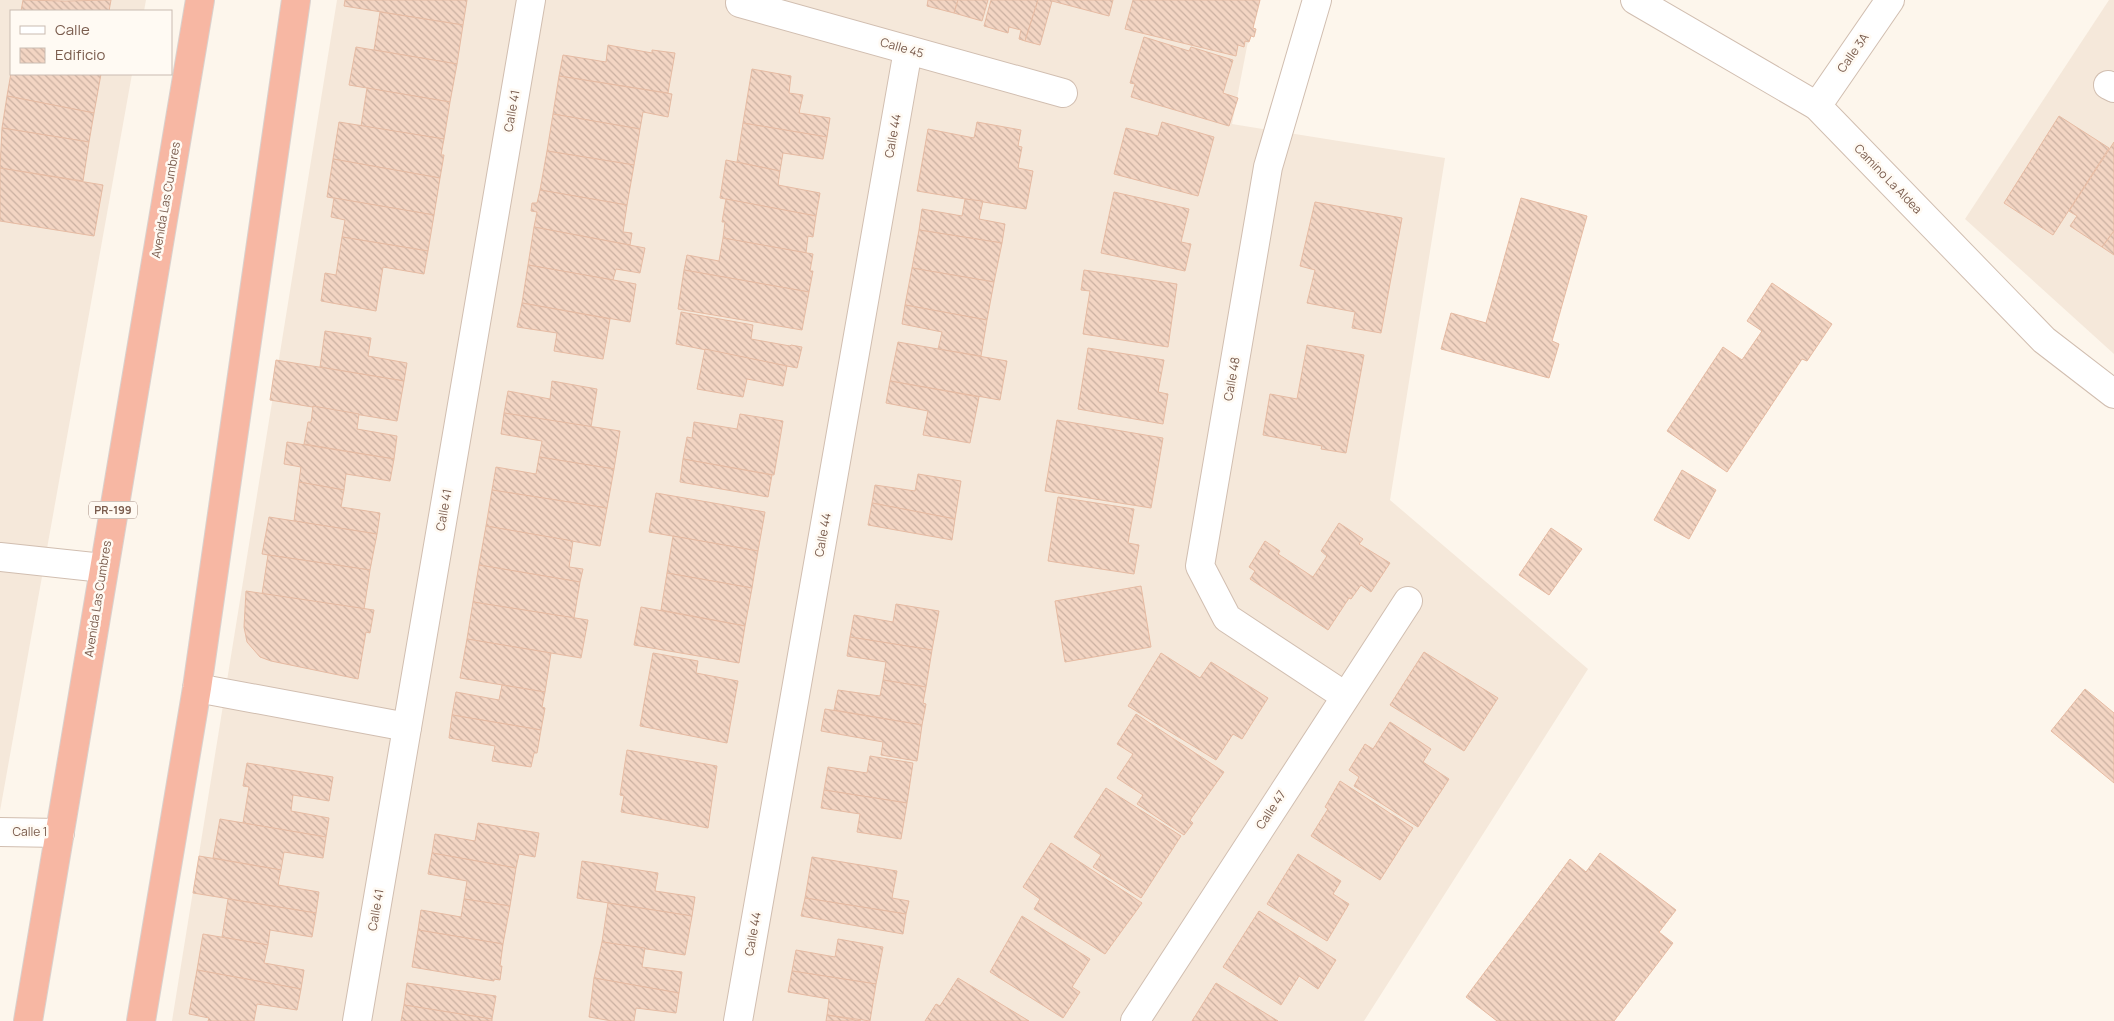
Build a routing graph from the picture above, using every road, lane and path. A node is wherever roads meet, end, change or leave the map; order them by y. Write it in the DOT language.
graph roads {
  1 [pos="200,0"];
  2 [pos="296,0"];
  3 [pos="531,0"];
  4 [pos="1317,0"];
  5 [pos="1635,0"];
  6 [pos="1890,0"];
  7 [pos="740,3"];
  8 [pos="908,50"];
  9 [pos="1063,93"];
  10 [pos="1817,106"];
  11 [pos="2114,394"];
  12 [pos="0,557"];
  13 [pos="103,568"];
  14 [pos="1408,601"];
  15 [pos="197,688"];
  16 [pos="1344,696"];
  17 [pos="407,727"];
  18 [pos="0,832"];
  19 [pos="60,833"];
  20 [pos="28,1021"];
  21 [pos="141,1021"];
  22 [pos="357,1021"];
  23 [pos="738,1021"];
  24 [pos="1135,1021"];
  1 -- 13 [label="highway, Avenida Las Cumbres / PR-199"];
  2 -- 15 [label="highway"];
  3 -- 17 [label="street, Calle 41"];
  4 -- 16 [label="street, Calle 48"];
  5 -- 10 [label="street, Camino La Aldea"];
  6 -- 10 [label="street, Calle 3A"];
  7 -- 8 [label="street, Calle 45"];
  8 -- 9 [label="street, Calle 45"];
  8 -- 23 [label="street, Calle 44"];
  10 -- 11 [label="street, Camino La Aldea"];
  12 -- 13 [label="street"];
  13 -- 19 [label="highway, Avenida Las Cumbres / PR-199"];
  14 -- 16 [label="street, Calle 47"];
  15 -- 17 [label="street"];
  15 -- 21 [label="highway"];
  16 -- 24 [label="street, Calle 47"];
  17 -- 22 [label="street, Calle 41"];
  18 -- 19 [label="street, Calle 1"];
  19 -- 20 [label="highway, Avenida Las Cumbres / PR-199"];
}
